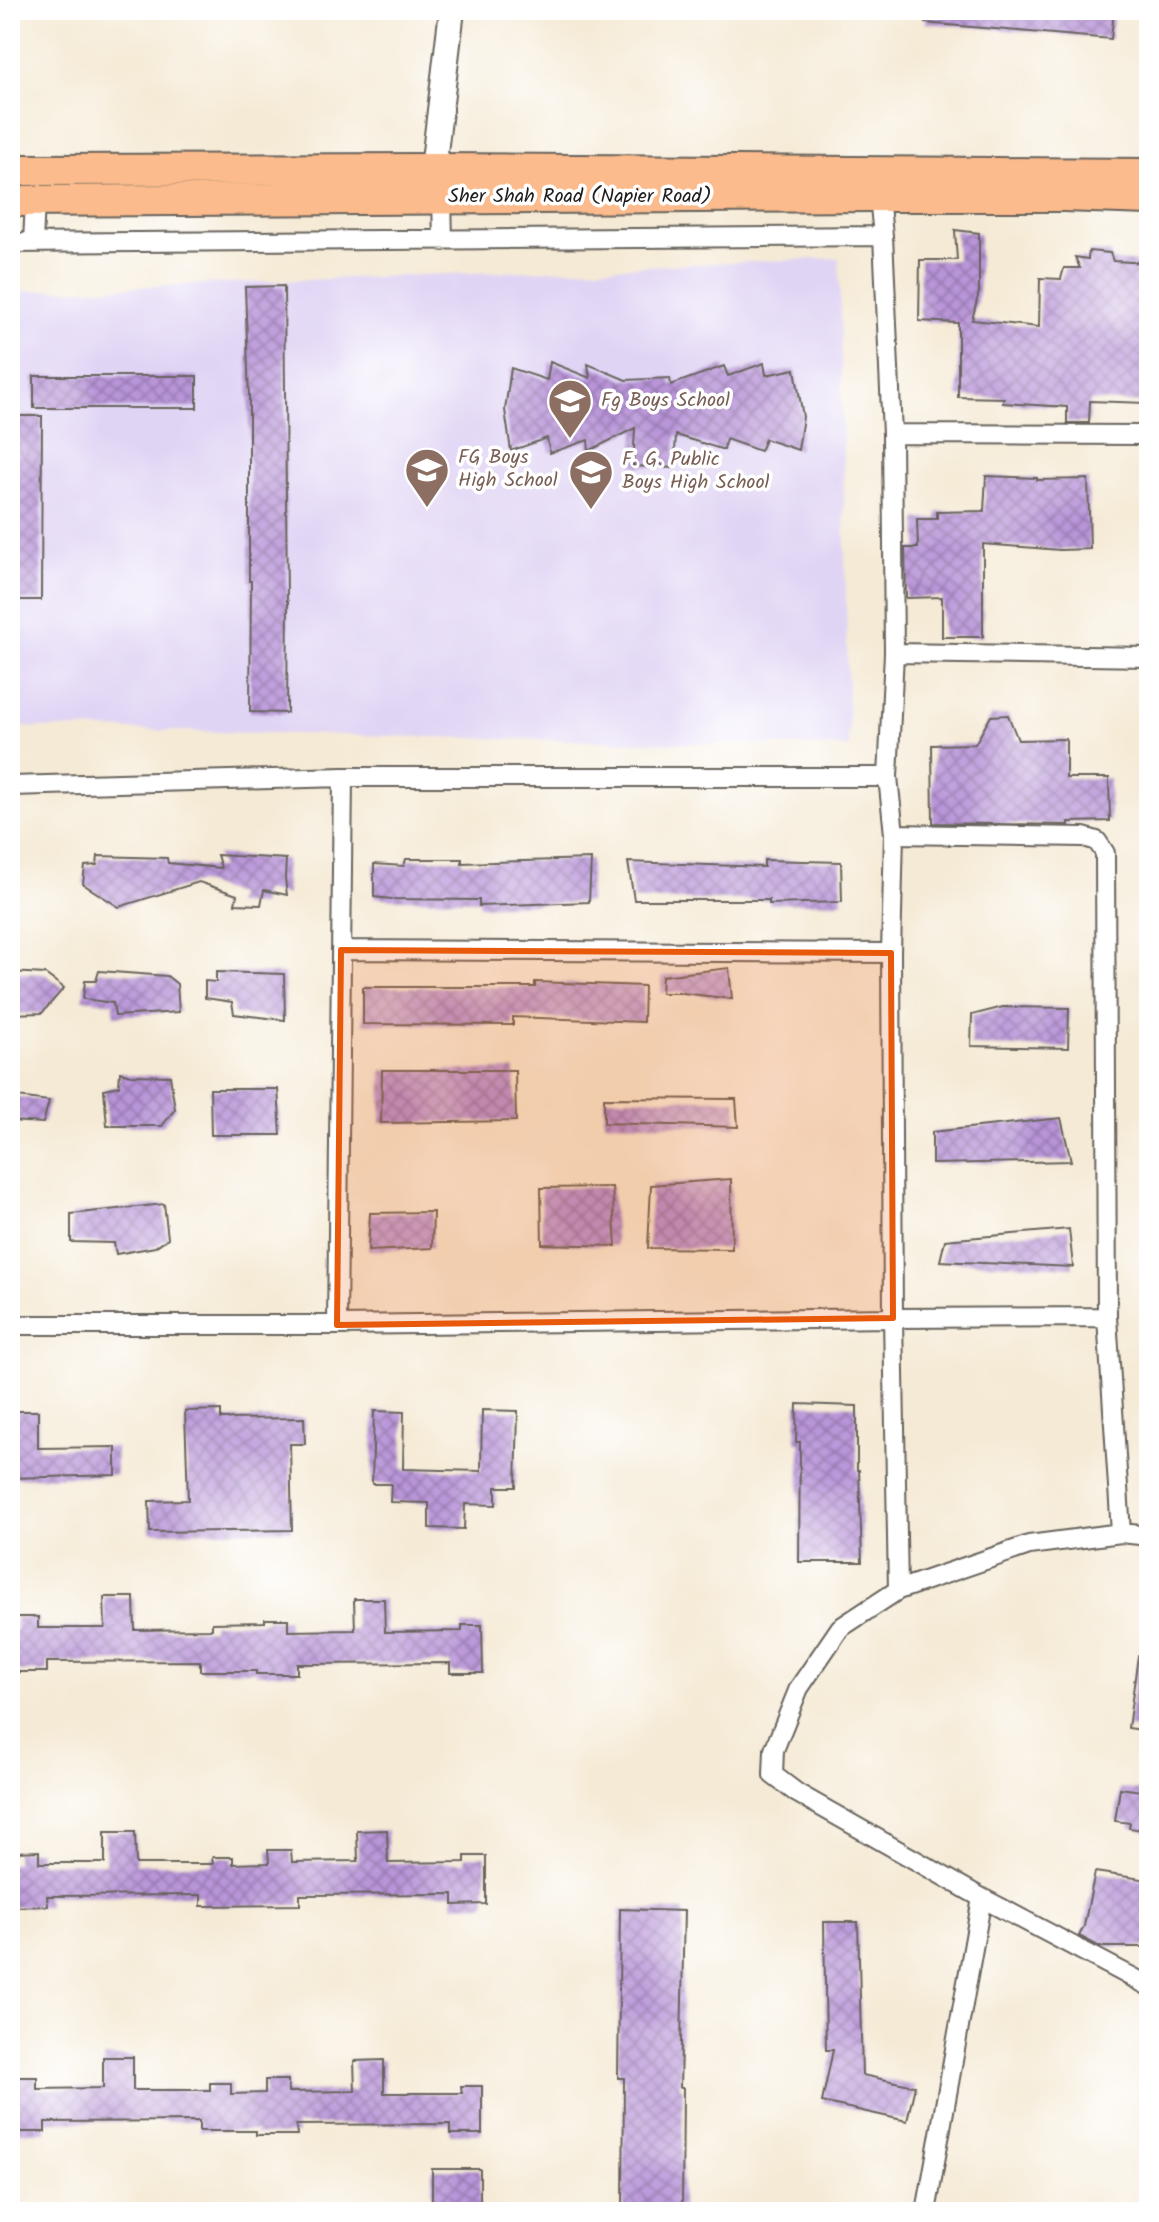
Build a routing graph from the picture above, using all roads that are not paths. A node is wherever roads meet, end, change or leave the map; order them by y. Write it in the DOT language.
graph roads {
  1 [pos="452,10"];
  2 [pos="433,169"];
  3 [pos="10,170"];
  4 [pos="861,171"];
  5 [pos="1149,174"];
  6 [pos="879,196"];
  7 [pos="442,197"];
  8 [pos="1149,199"];
  9 [pos="23,200"];
  10 [pos="883,236"];
  11 [pos="443,241"];
  12 [pos="10,243"];
  13 [pos="33,243"];
  14 [pos="892,434"];
  15 [pos="1149,435"];
  16 [pos="894,653"];
  17 [pos="1149,657"];
  18 [pos="343,777"];
  19 [pos="888,777"];
  20 [pos="10,786"];
  21 [pos="894,834"];
  22 [pos="341,950"];
  23 [pos="891,953"];
  24 [pos="1107,1317"];
  25 [pos="893,1318"];
  26 [pos="10,1325"];
  27 [pos="337,1325"];
  28 [pos="1121,1533"];
  29 [pos="1149,1536"];
  30 [pos="898,1590"];
  31 [pos="982,1898"];
  32 [pos="1149,1986"];
  33 [pos="926,2212"];
  1 -- 2 [label="street"];
  2 -- 3 [label="main road, Sher Shah Road (Napier Road)"];
  2 -- 4 [label="main road, Sher Shah Road (Napier Road)"];
  4 -- 5 [label="main road, Sher Shah Road (Napier Road)"];
  4 -- 6 [label="street"];
  6 -- 7 [label="main road, Sher Shah Road (Napier Road)"];
  6 -- 8 [label="main road, Sher Shah Road (Napier Road)"];
  6 -- 10 [label="street"];
  7 -- 9 [label="main road, Sher Shah Road (Napier Road)"];
  7 -- 11 [label="street"];
  9 -- 13 [label="street"];
  10 -- 11 [label="street"];
  10 -- 14 [label="street"];
  11 -- 13 [label="street"];
  12 -- 13 [label="street"];
  14 -- 15 [label="street"];
  14 -- 16 [label="street"];
  16 -- 17 [label="street"];
  16 -- 19 [label="street"];
  18 -- 19 [label="street"];
  18 -- 20 [label="street"];
  18 -- 22 [label="street"];
  19 -- 21 [label="street"];
  21 -- 23 [label="street"];
  21 -- 24 [label="street"];
  22 -- 23 [label="street"];
  22 -- 27 [label="street"];
  23 -- 25 [label="street"];
  24 -- 25 [label="street"];
  24 -- 28 [label="street"];
  25 -- 27 [label="street"];
  25 -- 30 [label="street"];
  26 -- 27 [label="street"];
  28 -- 29 [label="street"];
  28 -- 30 [label="street"];
  30 -- 31 [label="street"];
  31 -- 32 [label="street"];
  31 -- 33 [label="street"];
}
